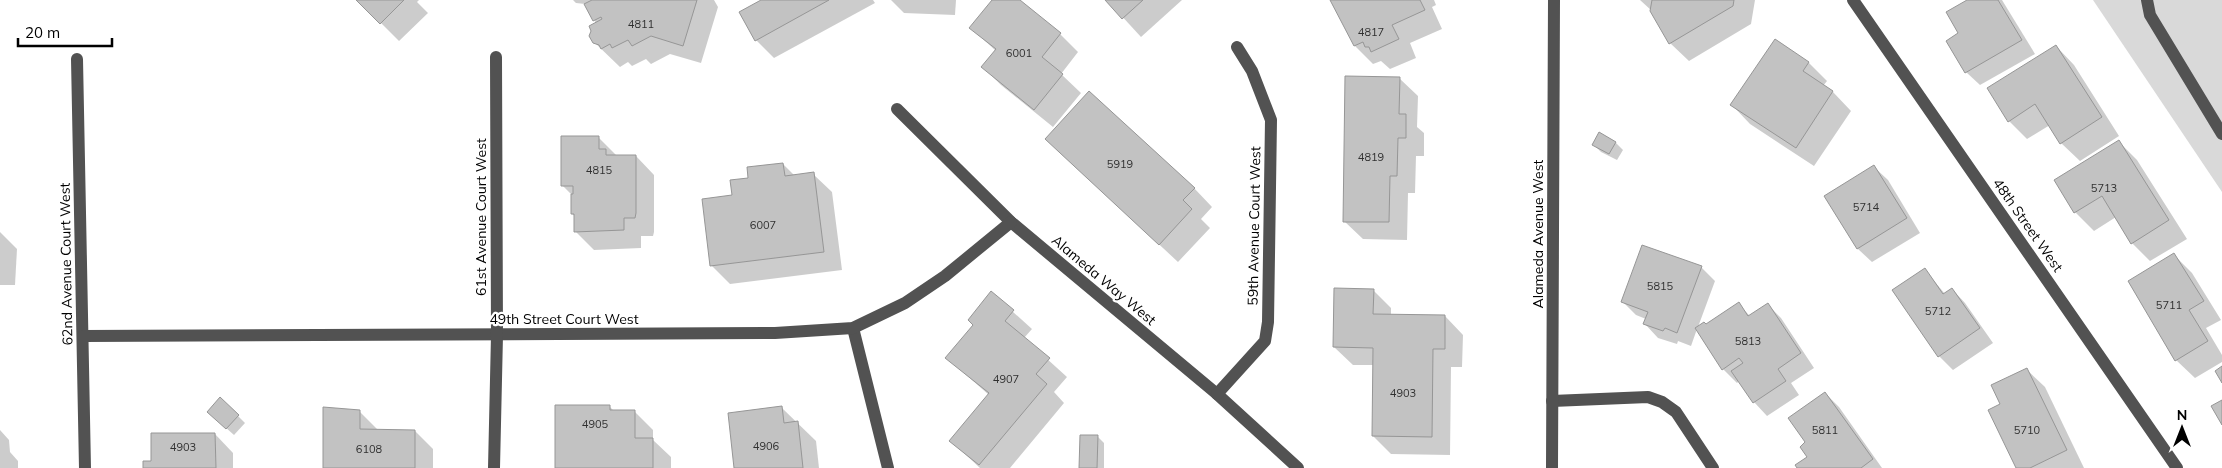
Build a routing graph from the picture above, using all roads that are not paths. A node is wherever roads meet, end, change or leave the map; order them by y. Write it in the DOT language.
graph roads {
  1 [pos="1554,0"];
  2 [pos="1853,0"];
  3 [pos="2147,0"];
  4 [pos="1237,47"];
  5 [pos="496,57"];
  6 [pos="77,59"];
  7 [pos="897,109"];
  8 [pos="2222,134"];
  9 [pos="1011,222"];
  10 [pos="854,328"];
  11 [pos="497,335"];
  12 [pos="83,336"];
  13 [pos="1217,394"];
  14 [pos="1552,400"];
  15 [pos="85,468"];
  16 [pos="494,468"];
  17 [pos="888,468"];
  18 [pos="1298,468"];
  19 [pos="1552,468"];
  20 [pos="1713,468"];
  21 [pos="2177,468"];
  1 -- 14 [label="street, Alameda Avenue West"];
  2 -- 21 [label="street, 48th Street West"];
  3 -- 8 [label="street"];
  4 -- 13 [label="street, 59th Avenue Court West"];
  5 -- 11 [label="street, 61st Avenue Court West"];
  6 -- 12 [label="street, 62nd Avenue Court West"];
  7 -- 9 [label="street, Alameda Way West"];
  9 -- 10 [label="street, 49th Street Court West"];
  9 -- 13 [label="street, Alameda Way West"];
  10 -- 11 [label="street, 49th Street Court West"];
  10 -- 17 [label="street"];
  11 -- 12 [label="street, 49th Street Court West"];
  11 -- 16 [label="street, 61st Avenue Court West"];
  12 -- 15 [label="street, 62nd Avenue Court West"];
  13 -- 18 [label="street, Alameda Way West"];
  14 -- 19 [label="street, Alameda Avenue West"];
  14 -- 20 [label="street"];
}
